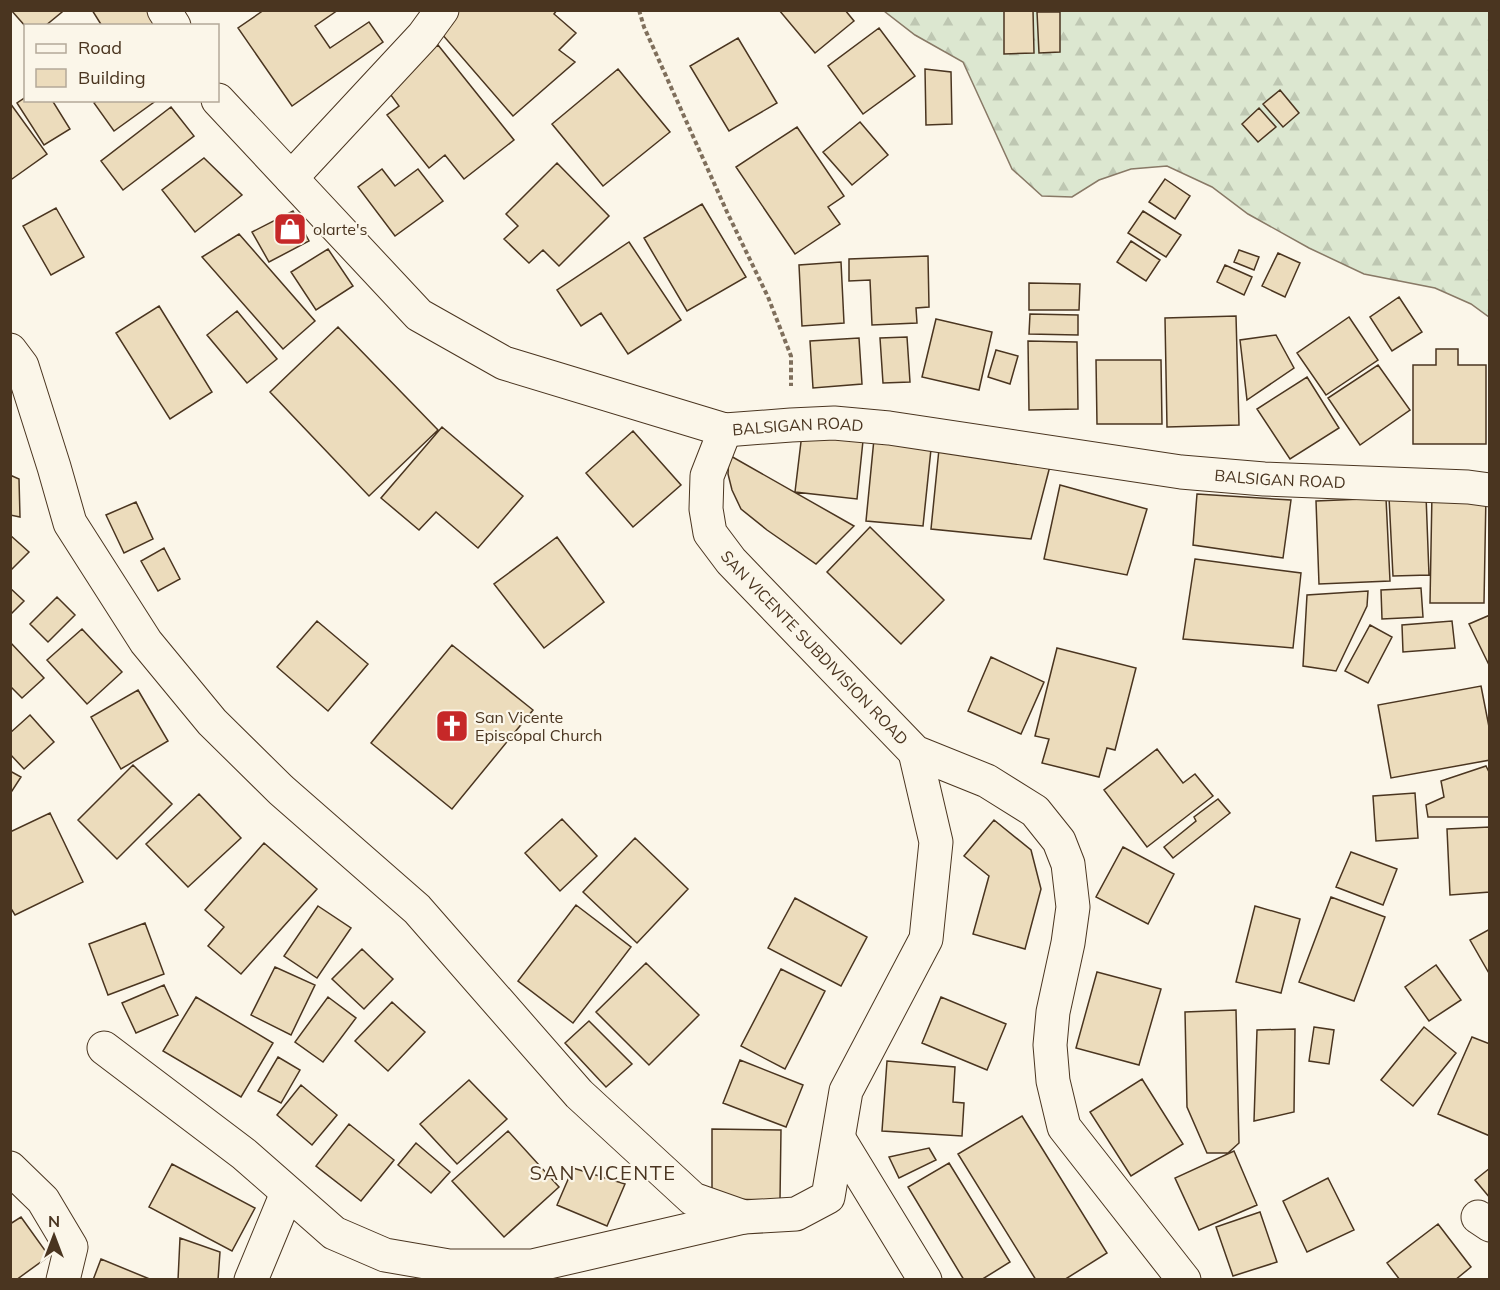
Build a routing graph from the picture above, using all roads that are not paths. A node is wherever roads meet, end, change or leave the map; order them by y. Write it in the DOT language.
graph roads {
  1 [pos="164,10"];
  2 [pos="442,10"];
  3 [pos="173,24"];
  4 [pos="219,101"];
  5 [pos="291,178"];
  6 [pos="10,350"];
  7 [pos="725,430"];
  8 [pos="1490,490"];
  9 [pos="915,752"];
  10 [pos="104,1048"];
  11 [pos="838,1139"];
  12 [pos="10,1168"];
  13 [pos="287,1193"];
  14 [pos="744,1217"];
  15 [pos="63,1280"];
  16 [pos="251,1280"];
  17 [pos="925,1280"];
  18 [pos="1184,1280"];
  1 -- 3 [label="street"];
  2 -- 5 [label="street"];
  4 -- 5 [label="street, BALSIGAN ROAD"];
  5 -- 7 [label="street, BALSIGAN ROAD"];
  6 -- 14 [label="street"];
  7 -- 8 [label="street, BALSIGAN ROAD"];
  7 -- 9 [label="street, SAN VICENTE SUBDIVISION ROAD"];
  9 -- 11 [label="street"];
  9 -- 18 [label="street, SAN VICENTE SUBDIVISION ROAD"];
  10 -- 13 [label="street"];
  11 -- 14 [label="street"];
  11 -- 17 [label="street"];
  12 -- 15 [label="street"];
  13 -- 14 [label="street"];
  13 -- 16 [label="street"];
}
